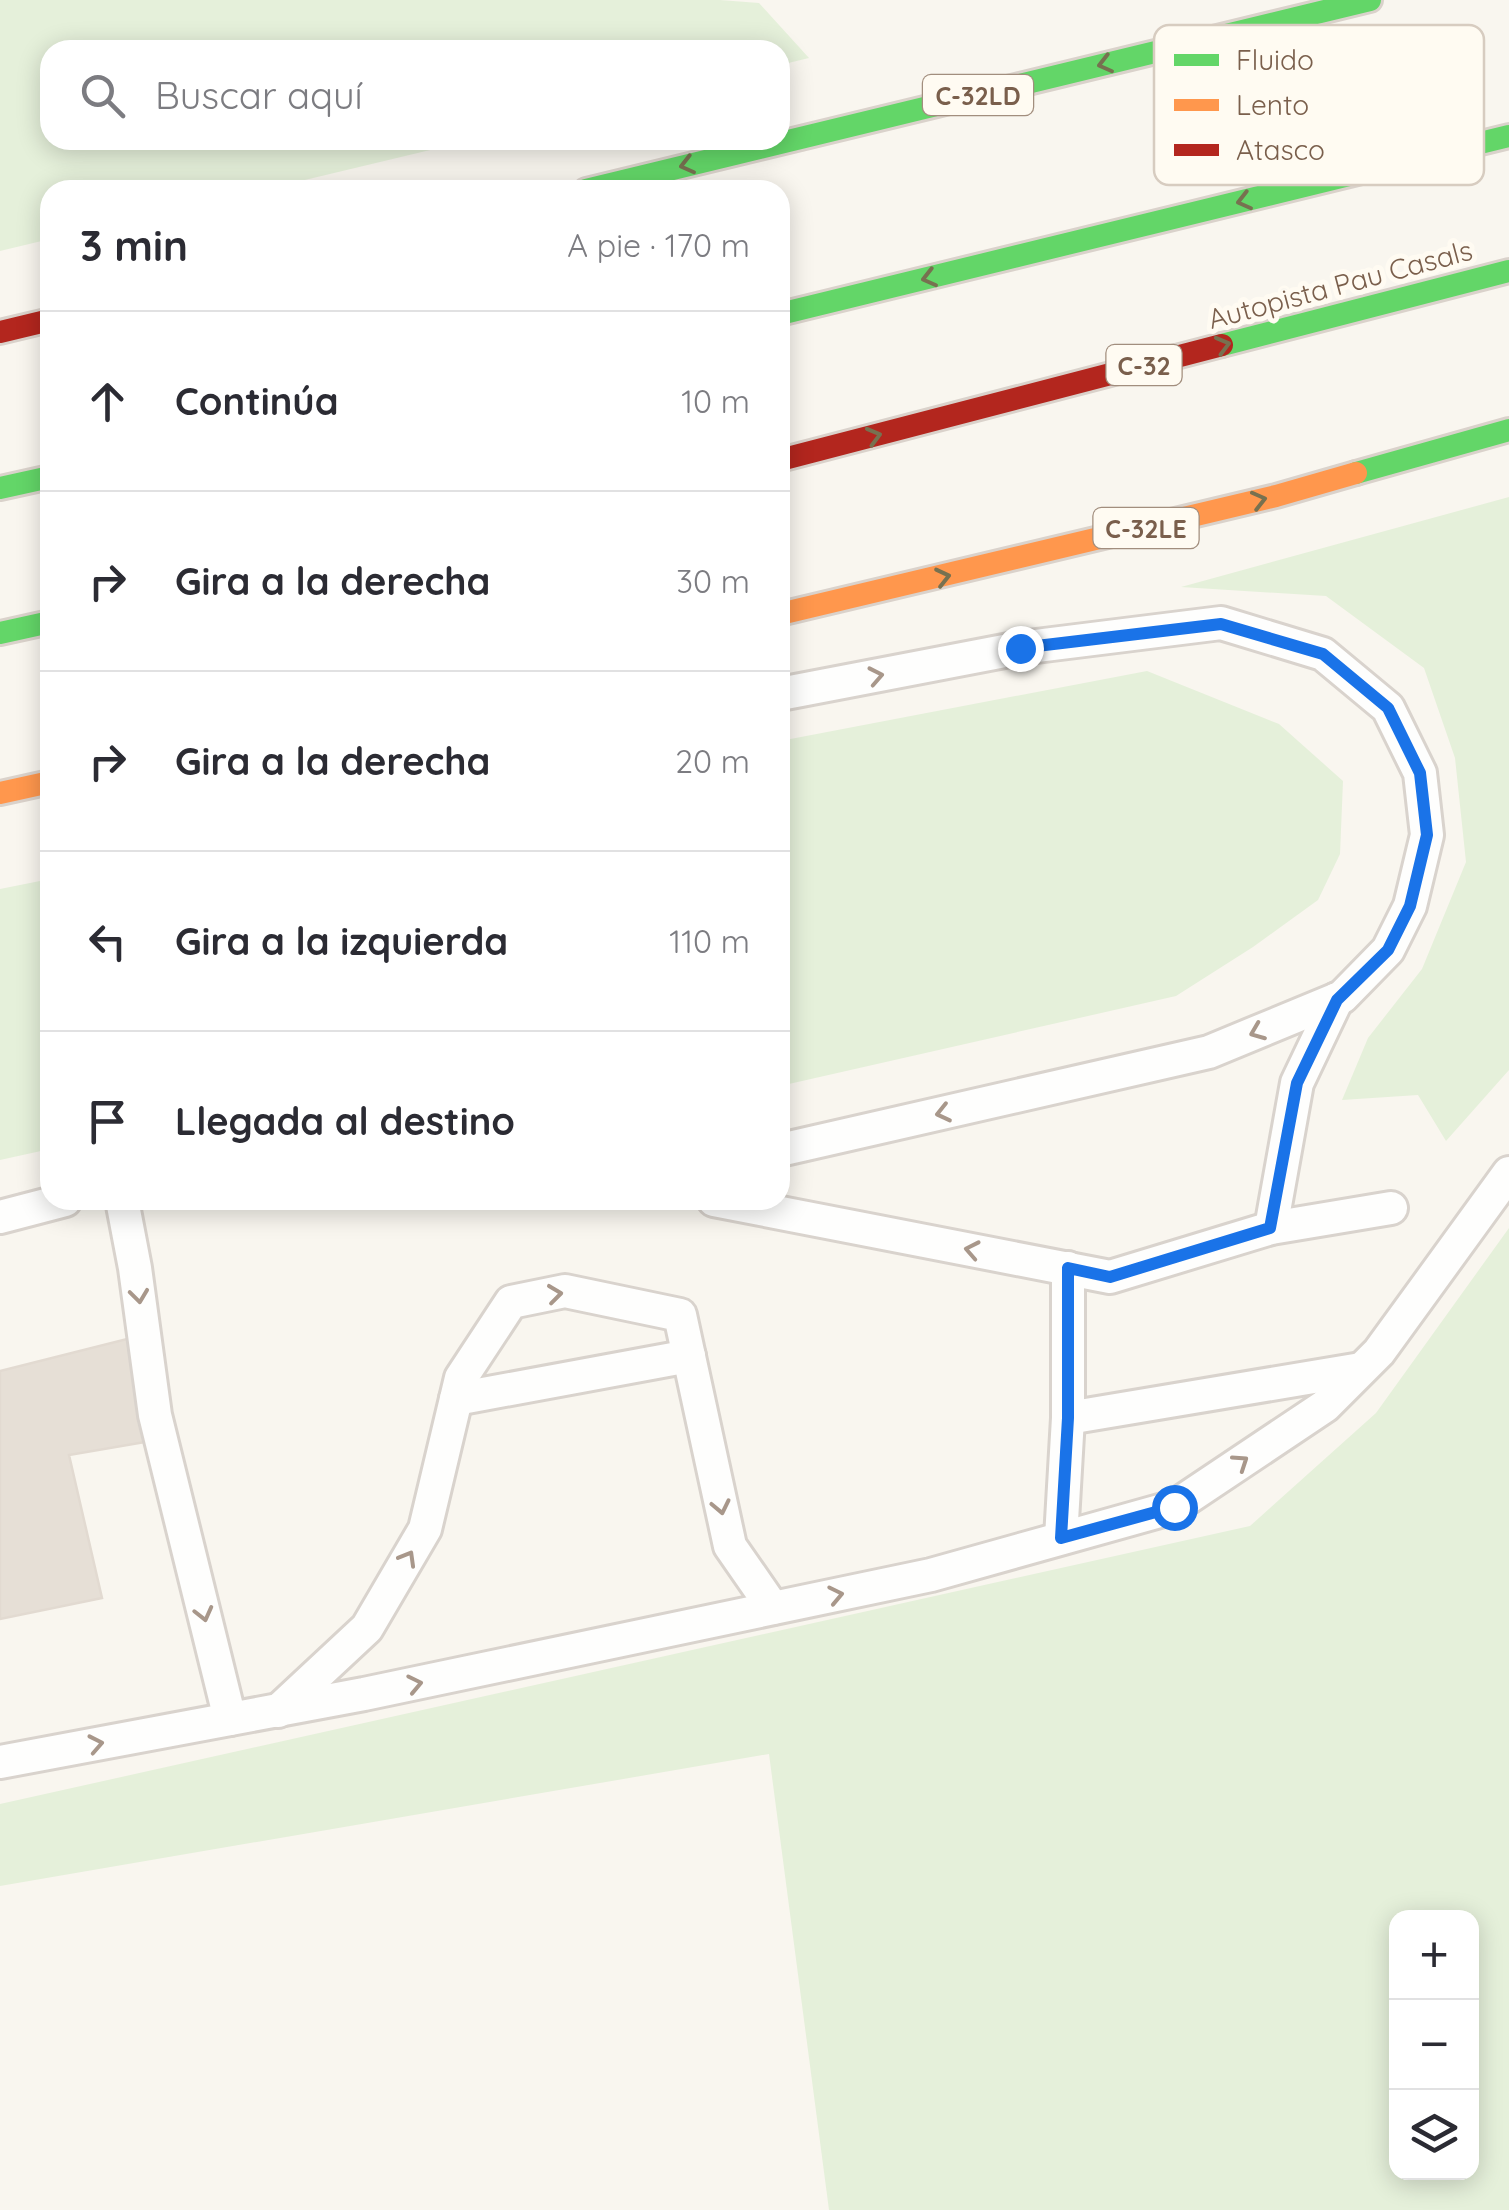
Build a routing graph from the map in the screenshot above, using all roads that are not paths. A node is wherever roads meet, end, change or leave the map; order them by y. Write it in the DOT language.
graph roads {
  1 [pos="1370,0"];
  2 [pos="1267,25"];
  3 [pos="1154,52"];
  4 [pos="1509,136"];
  5 [pos="790,141"];
  6 [pos="1484,142"];
  7 [pos="751,150"];
  8 [pos="627,180"];
  9 [pos="1308,185"];
  10 [pos="1509,271"];
  11 [pos="790,312"];
  12 [pos="40,322"];
  13 [pos="0,332"];
  14 [pos="1509,430"];
  15 [pos="790,457"];
  16 [pos="40,479"];
  17 [pos="0,488"];
  18 [pos="790,612"];
  19 [pos="40,624"];
  20 [pos="0,633"];
  21 [pos="790,692"];
  22 [pos="40,784"];
  23 [pos="0,794"];
  24 [pos="40,802"];
  25 [pos="0,808"];
  26 [pos="1337,1000"];
  27 [pos="790,1148"];
  28 [pos="1509,1173"];
  29 [pos="40,1207"];
  30 [pos="1391,1208"];
  31 [pos="124,1210"];
  32 [pos="766,1210"];
  33 [pos="0,1218"];
  34 [pos="1270,1228"];
  35 [pos="1068,1268"];
  36 [pos="689,1356"];
  37 [pos="1361,1369"];
  38 [pos="456,1399"];
  39 [pos="1068,1418"];
  40 [pos="1061,1538"];
  41 [pos="773,1608"];
  42 [pos="278,1711"];
  43 [pos="230,1719"];
  44 [pos="0,1762"];
  1 -- 2 [label="highway, C-32LD, one-way"];
  3 -- 5 [label="highway, C-32LD, one-way"];
  4 -- 6 [label="highway, one-way"];
  7 -- 8 [label="highway, C-32LD, one-way"];
  9 -- 11 [label="highway, one-way"];
  15 -- 10 [label="highway, Autopista Pau Casals / C-32, one-way"];
  12 -- 13 [label="highway"];
  18 -- 14 [label="highway, C-32LE, one-way"];
  16 -- 17 [label="highway"];
  19 -- 20 [label="highway"];
  21 -- 26 [label="lane, one-way"];
  22 -- 23 [label="highway"];
  24 -- 25 [label="lane"];
  26 -- 27 [label="lane, one-way"];
  26 -- 34 [label="lane"];
  28 -- 37 [label="lane"];
  29 -- 33 [label="lane"];
  30 -- 34 [label="lane"];
  31 -- 43 [label="lane, one-way"];
  35 -- 32 [label="lane, one-way"];
  34 -- 35 [label="lane"];
  35 -- 39 [label="lane"];
  36 -- 38 [label="lane"];
  38 -- 36 [label="lane, one-way"];
  36 -- 41 [label="lane, one-way"];
  37 -- 39 [label="lane"];
  40 -- 37 [label="lane, one-way"];
  42 -- 38 [label="lane, one-way"];
  39 -- 40 [label="lane"];
  41 -- 40 [label="lane, one-way"];
  42 -- 41 [label="lane, one-way"];
  42 -- 43 [label="lane"];
  44 -- 43 [label="lane, one-way"];
}
